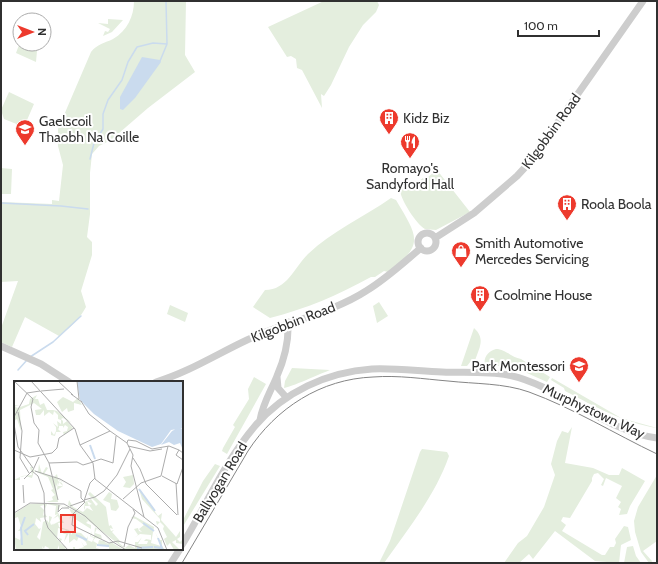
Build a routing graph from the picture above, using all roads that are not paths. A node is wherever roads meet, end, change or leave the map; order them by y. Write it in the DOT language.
graph roads {
  1 [pos="643,1"];
  2 [pos="435,238"];
  3 [pos="421,248"];
  4 [pos="288,322"];
  5 [pos="1,346"];
  6 [pos="277,377"];
  7 [pos="67,381"];
  8 [pos="159,381"];
  9 [pos="271,388"];
  10 [pos="286,398"];
  11 [pos="277,404"];
  12 [pos="260,420"];
  13 [pos="657,438"];
  14 [pos="183,543"];
  15 [pos="179,550"];
  16 [pos="171,563"];
  1 -- 2 [label="street, Kilgobbin Road"];
  2 -- 3 [label="street"];
  2 -- 3 [label="street"];
  3 -- 4 [label="street, Kilgobbin Road"];
  4 -- 6 [label="street, Ballyogan Road"];
  4 -- 8 [label="street, Kilgobbin Road"];
  5 -- 7 [label="street"];
  6 -- 9 [label="street, Ballyogan Road"];
  6 -- 10 [label="street"];
  9 -- 11 [label="street"];
  9 -- 12 [label="street, Ballyogan Road"];
  10 -- 11 [label="street, Murphystown Way"];
  10 -- 13 [label="street, Murphystown Way"];
  11 -- 12 [label="street, Ballyogan Road"];
  12 -- 14 [label="street, Ballyogan Road"];
  15 -- 16 [label="street"];
}
